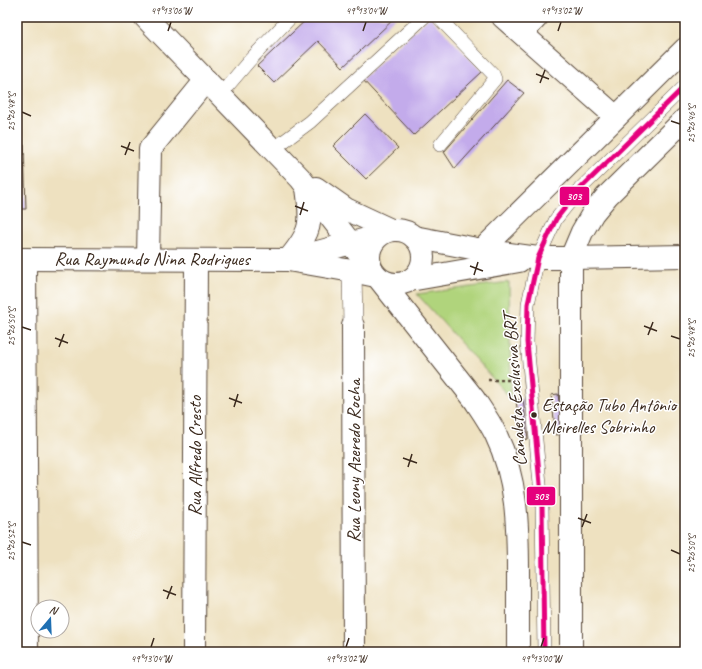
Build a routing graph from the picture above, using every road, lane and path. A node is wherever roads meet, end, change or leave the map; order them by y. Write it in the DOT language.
graph roads {
  1 [pos="145,17"];
  2 [pos="291,17"];
  3 [pos="424,17"];
  4 [pos="438,17"];
  5 [pos="503,17"];
  6 [pos="537,17"];
  7 [pos="522,33"];
  8 [pos="685,49"];
  9 [pos="685,86"];
  10 [pos="213,88"];
  11 [pos="616,117"];
  12 [pos="685,120"];
  13 [pos="440,145"];
  14 [pos="272,150"];
  15 [pos="304,183"];
  16 [pos="384,233"];
  17 [pos="414,237"];
  18 [pos="351,243"];
  19 [pos="482,250"];
  20 [pos="685,256"];
  21 [pos="538,258"];
  22 [pos="571,258"];
  23 [pos="21,259"];
  24 [pos="148,259"];
  25 [pos="196,260"];
  26 [pos="288,260"];
  27 [pos="370,274"];
  28 [pos="410,280"];
  29 [pos="353,326"];
  30 [pos="22,432"];
  31 [pos="27,652"];
  32 [pos="194,652"];
  33 [pos="354,652"];
  34 [pos="518,652"];
  35 [pos="544,652"];
  36 [pos="571,652"];
  1 -- 10 [label="street"];
  2 -- 10 [label="lane"];
  3 -- 14 [label="lane"];
  4 -- 13 [label="lane"];
  5 -- 7 [label="street"];
  6 -- 7 [label="street"];
  7 -- 11 [label="street"];
  8 -- 11 [label="street"];
  9 -- 21 [label="lane, Canaleta Exclusiva BRT"];
  10 -- 14 [label="street"];
  10 -- 24 [label="street"];
  11 -- 19 [label="street"];
  12 -- 22 [label="street"];
  14 -- 15 [label="street"];
  15 -- 16 [label="street"];
  15 -- 18 [label="street"];
  15 -- 26 [label="street"];
  16 -- 17 [label="street"];
  16 -- 18 [label="street, Rua Raymundo Nina Rodrigues"];
  16 -- 27 [label="street"];
  17 -- 19 [label="street"];
  17 -- 28 [label="street"];
  18 -- 26 [label="street, Rua Raymundo Nina Rodrigues"];
  18 -- 27 [label="street"];
  19 -- 21 [label="street"];
  20 -- 22 [label="street"];
  21 -- 22 [label="street"];
  21 -- 28 [label="street"];
  21 -- 35 [label="lane, Canaleta Exclusiva BRT"];
  22 -- 36 [label="street"];
  23 -- 24 [label="street, Rua Raymundo Nina Rodrigues"];
  23 -- 30 [label="street"];
  24 -- 25 [label="street, Rua Raymundo Nina Rodrigues"];
  25 -- 26 [label="street, Rua Raymundo Nina Rodrigues"];
  25 -- 32 [label="street, Rua Alfredo Cresto"];
  26 -- 27 [label="street, Rua Raymundo Nina Rodrigues"];
  27 -- 28 [label="street"];
  27 -- 29 [label="street, Rua Leony Azeredo Rocha"];
  27 -- 34 [label="street"];
  29 -- 33 [label="street, Rua Leony Azeredo Rocha"];
  30 -- 31 [label="street"];
}
